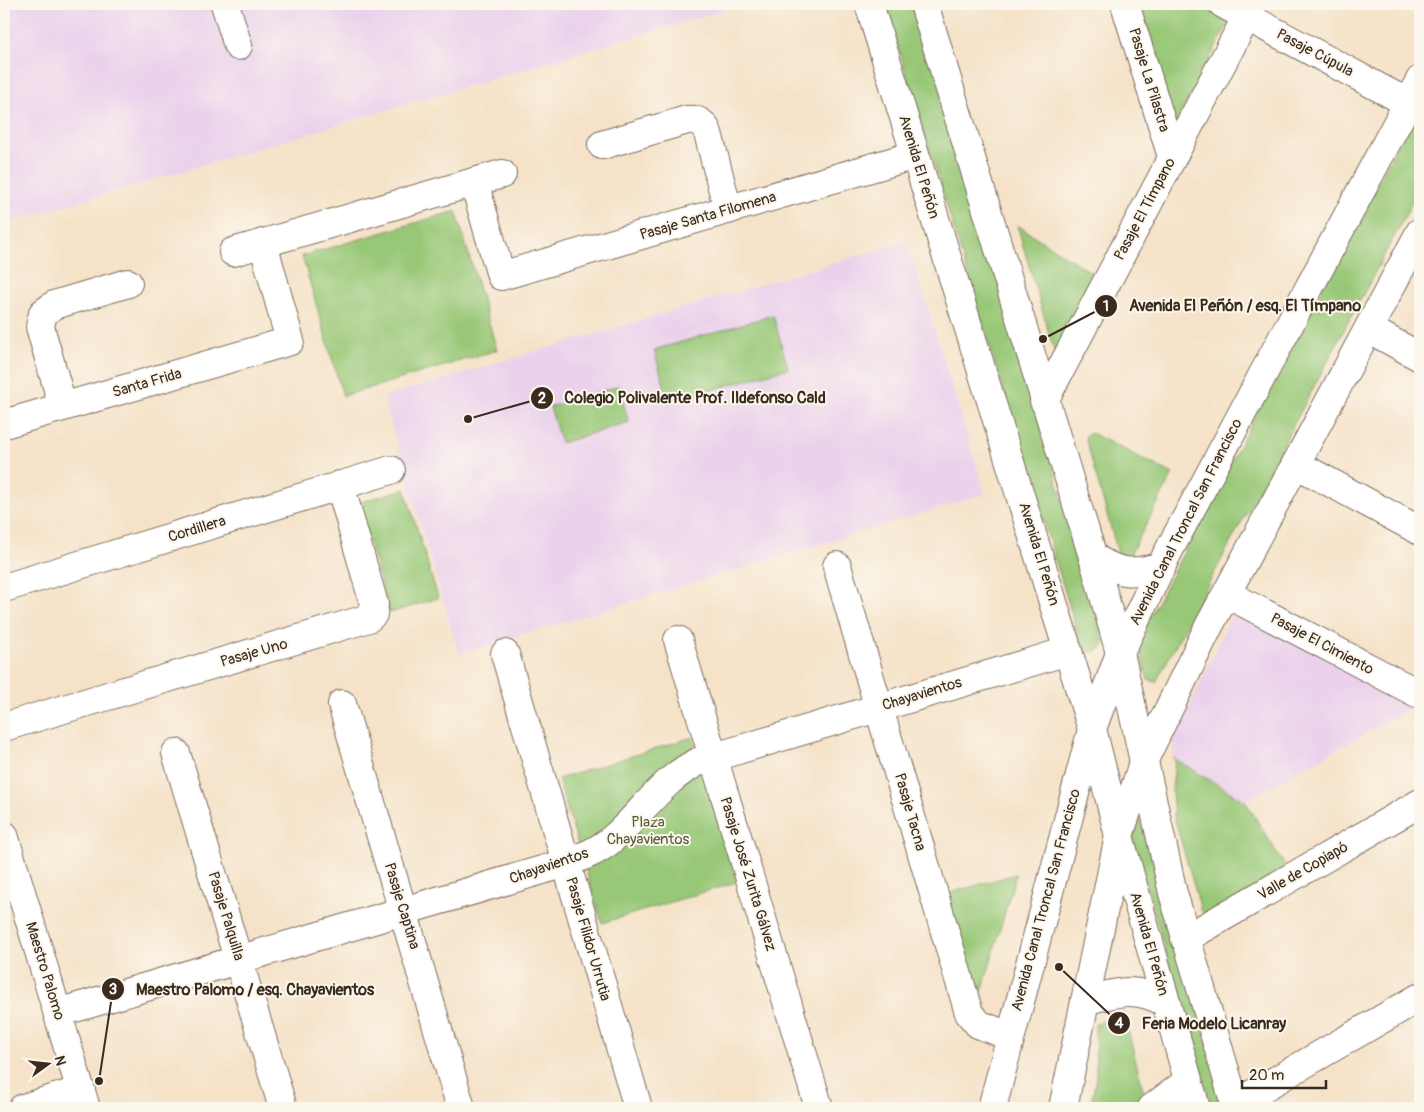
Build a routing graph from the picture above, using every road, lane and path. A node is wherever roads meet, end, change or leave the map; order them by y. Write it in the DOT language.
graph roads {
  1 [pos="225,4"];
  2 [pos="869,4"];
  3 [pos="924,4"];
  4 [pos="1125,4"];
  5 [pos="1223,4"];
  6 [pos="1246,16"];
  7 [pos="238,46"];
  8 [pos="1414,92"];
  9 [pos="602,144"];
  10 [pos="916,155"];
  11 [pos="1172,157"];
  12 [pos="502,174"];
  13 [pos="474,182"];
  14 [pos="728,210"];
  15 [pos="1420,232"];
  16 [pos="263,243"];
  17 [pos="233,252"];
  18 [pos="128,284"];
  19 [pos="1369,329"];
  20 [pos="1420,357"];
  21 [pos="1044,400"];
  22 [pos="63,407"];
  23 [pos="4,424"];
  24 [pos="1296,464"];
  25 [pos="391,470"];
  26 [pos="340,485"];
  27 [pos="1420,531"];
  28 [pos="1093,557"];
  29 [pos="837,566"];
  30 [pos="1162,566"];
  31 [pos="4,588"];
  32 [pos="1227,594"];
  33 [pos="678,640"];
  34 [pos="1068,651"];
  35 [pos="1120,653"];
  36 [pos="506,654"];
  37 [pos="1417,694"];
  38 [pos="342,704"];
  39 [pos="879,708"];
  40 [pos="4,727"];
  41 [pos="1092,729"];
  42 [pos="176,753"];
  43 [pos="713,757"];
  44 [pos="1144,760"];
  45 [pos="1420,803"];
  46 [pos="4,835"];
  47 [pos="1118,836"];
  48 [pos="566,863"];
  49 [pos="403,911"];
  50 [pos="1185,939"];
  51 [pos="239,960"];
  52 [pos="1420,996"];
  53 [pos="1085,1001"];
  54 [pos="1165,1002"];
  55 [pos="58,1013"];
  56 [pos="1010,1036"];
  57 [pos="1188,1081"];
  58 [pos="84,1099"];
  59 [pos="1236,1106"];
  60 [pos="23,1108"];
  61 [pos="283,1108"];
  62 [pos="461,1108"];
  63 [pos="638,1108"];
  64 [pos="819,1108"];
  65 [pos="992,1108"];
  66 [pos="1063,1108"];
  67 [pos="1152,1108"];
  68 [pos="1196,1108"];
  1 -- 7 [label="street"];
  2 -- 10 [label="street, Avenida El Peñón"];
  3 -- 21 [label="street"];
  4 -- 11 [label="street, Pasaje La Pilastra"];
  5 -- 6 [label="street, Pasaje Cúpula"];
  6 -- 8 [label="street, Pasaje Cúpula"];
  6 -- 11 [label="street, Pasaje El Tímpano"];
  8 -- 30 [label="street, Avenida Canal Troncal San Francisco"];
  9 -- 14 [label="street"];
  10 -- 14 [label="street, Pasaje Santa Filomena"];
  10 -- 34 [label="street, Avenida El Peñón"];
  11 -- 21 [label="street, Pasaje El Tímpano"];
  12 -- 13 [label="street"];
  13 -- 14 [label="street, Pasaje Santa Filomena"];
  13 -- 16 [label="street"];
  15 -- 19 [label="street"];
  16 -- 17 [label="street"];
  16 -- 22 [label="street, Santa Frida"];
  18 -- 22 [label="street"];
  19 -- 20 [label="street"];
  19 -- 24 [label="street"];
  21 -- 28 [label="street"];
  22 -- 23 [label="street, Santa Frida"];
  24 -- 27 [label="street"];
  24 -- 32 [label="street"];
  25 -- 26 [label="street, Cordillera"];
  26 -- 31 [label="street, Cordillera"];
  26 -- 40 [label="street, Pasaje Uno"];
  28 -- 30 [label="street"];
  28 -- 35 [label="street"];
  29 -- 39 [label="street, Pasaje Tacna"];
  30 -- 35 [label="street, Avenida Canal Troncal San Francisco"];
  32 -- 37 [label="street, Pasaje El Cimiento"];
  32 -- 44 [label="street"];
  33 -- 43 [label="street, Pasaje José Zurita Gálvez"];
  34 -- 39 [label="street, Chayavientos"];
  34 -- 41 [label="street, Avenida El Peñón"];
  35 -- 41 [label="street, Avenida Canal Troncal San Francisco"];
  35 -- 44 [label="street"];
  36 -- 48 [label="street, Pasaje Filidor Urrutia"];
  38 -- 49 [label="street, Pasaje Captina"];
  39 -- 43 [label="street, Chayavientos"];
  39 -- 56 [label="street, Pasaje Tacna"];
  41 -- 47 [label="street, Avenida El Peñón"];
  41 -- 56 [label="street, Avenida Canal Troncal San Francisco"];
  42 -- 51 [label="street, Pasaje Palquilla"];
  43 -- 48 [label="street, Chayavientos"];
  43 -- 64 [label="street, Pasaje José Zurita Gálvez"];
  44 -- 47 [label="street"];
  44 -- 50 [label="street"];
  45 -- 50 [label="street, Valle de Copiapó"];
  46 -- 55 [label="street, Maestro Palomo"];
  47 -- 53 [label="street"];
  47 -- 54 [label="street, Avenida El Peñón"];
  48 -- 49 [label="street, Chayavientos"];
  48 -- 63 [label="street, Pasaje Filidor Urrutia"];
  49 -- 51 [label="street, Chayavientos"];
  49 -- 62 [label="street, Pasaje Captina"];
  50 -- 59 [label="street"];
  51 -- 55 [label="street, Chayavientos"];
  51 -- 61 [label="street, Pasaje Palquilla"];
  52 -- 59 [label="street"];
  53 -- 54 [label="street"];
  53 -- 66 [label="street"];
  54 -- 57 [label="street, Avenida El Peñón"];
  55 -- 58 [label="street, Maestro Palomo"];
  56 -- 65 [label="street, Avenida Canal Troncal San Francisco"];
  57 -- 67 [label="street"];
  57 -- 68 [label="street, Avenida El Peñón"];
  58 -- 60 [label="street"];
}
